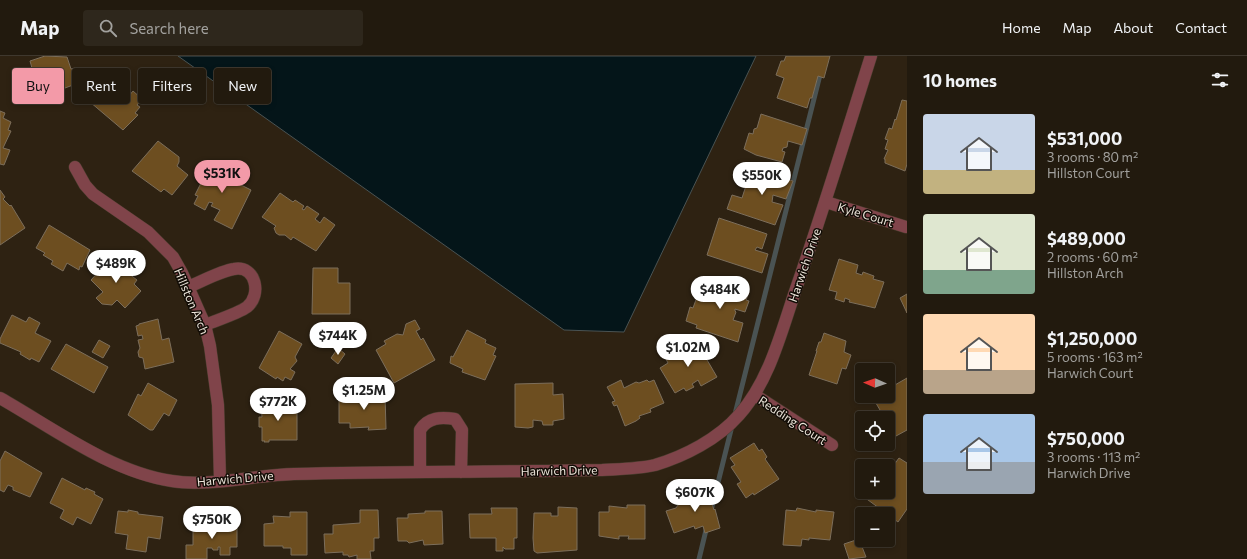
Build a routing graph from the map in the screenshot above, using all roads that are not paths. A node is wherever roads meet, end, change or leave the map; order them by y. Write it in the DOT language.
graph roads {
  1 [pos="871,56"];
  2 [pos="75,167"];
  3 [pos="826,202"];
  4 [pos="906,227"];
  5 [pos="188,287"];
  6 [pos="205,325"];
  7 [pos="755,395"];
  8 [pos="0,398"];
  9 [pos="832,445"];
  10 [pos="420,472"];
  11 [pos="461,472"];
  12 [pos="220,480"];
  1 -- 3 [label="street, Harwich Drive"];
  2 -- 5 [label="street, Hillston Arch"];
  3 -- 4 [label="street, Kyle Court"];
  3 -- 7 [label="street, Harwich Drive"];
  5 -- 6 [label="street, Hillston Arch"];
  5 -- 6 [label="street"];
  6 -- 12 [label="street, Hillston Arch"];
  7 -- 9 [label="street, Redding Court"];
  7 -- 11 [label="street, Harwich Drive"];
  8 -- 12 [label="street, Harwich Drive"];
  10 -- 11 [label="street, Harwich Drive"];
  10 -- 11 [label="street"];
  10 -- 12 [label="street, Harwich Drive"];
}
